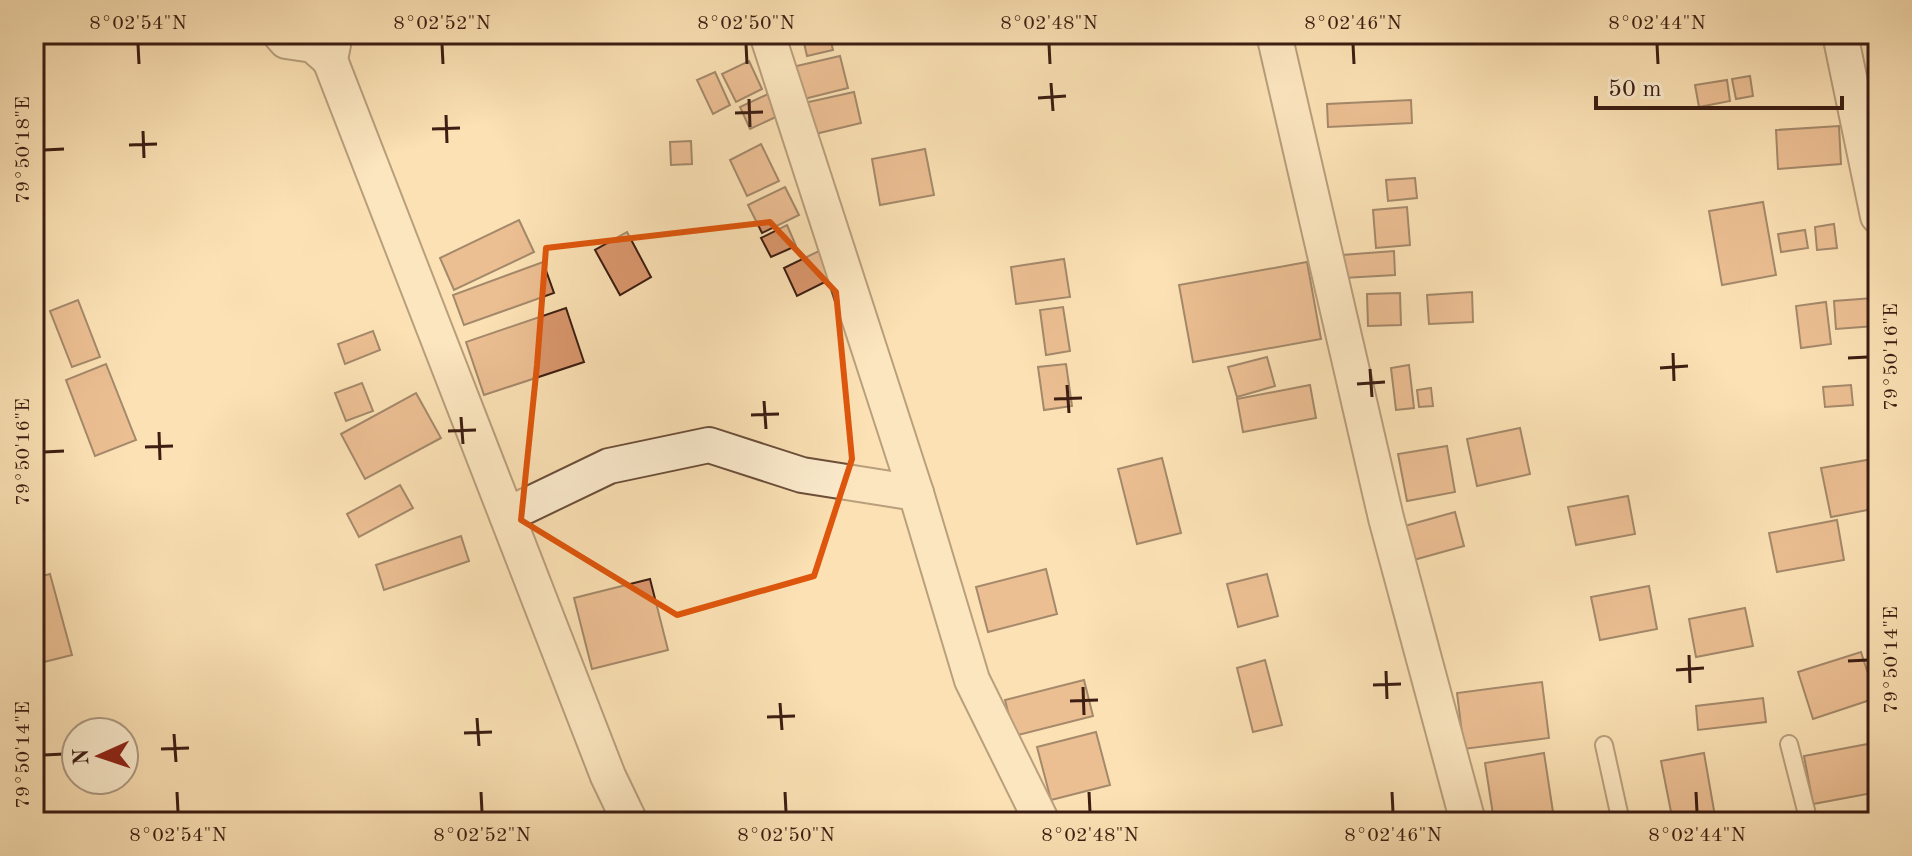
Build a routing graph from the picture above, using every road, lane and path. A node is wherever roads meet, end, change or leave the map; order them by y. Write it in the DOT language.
graph roads {
  1 [pos="280,34"];
  2 [pos="767,34"];
  3 [pos="1274,34"];
  4 [pos="1840,34"];
  5 [pos="333,47"];
  6 [pos="1878,216"];
  7 [pos="916,493"];
  8 [pos="507,515"];
  9 [pos="1789,744"];
  10 [pos="1604,745"];
  11 [pos="630,822"];
  12 [pos="1042,822"];
  13 [pos="1468,822"];
  14 [pos="1621,822"];
  15 [pos="1809,822"];
  1 -- 5 [label="street"];
  2 -- 7 [label="street"];
  3 -- 13 [label="street"];
  4 -- 6 [label="street"];
  5 -- 8 [label="street"];
  7 -- 8 [label="street"];
  7 -- 12 [label="street"];
  8 -- 11 [label="street"];
  9 -- 15 [label="lane"];
  10 -- 14 [label="lane"];
}
